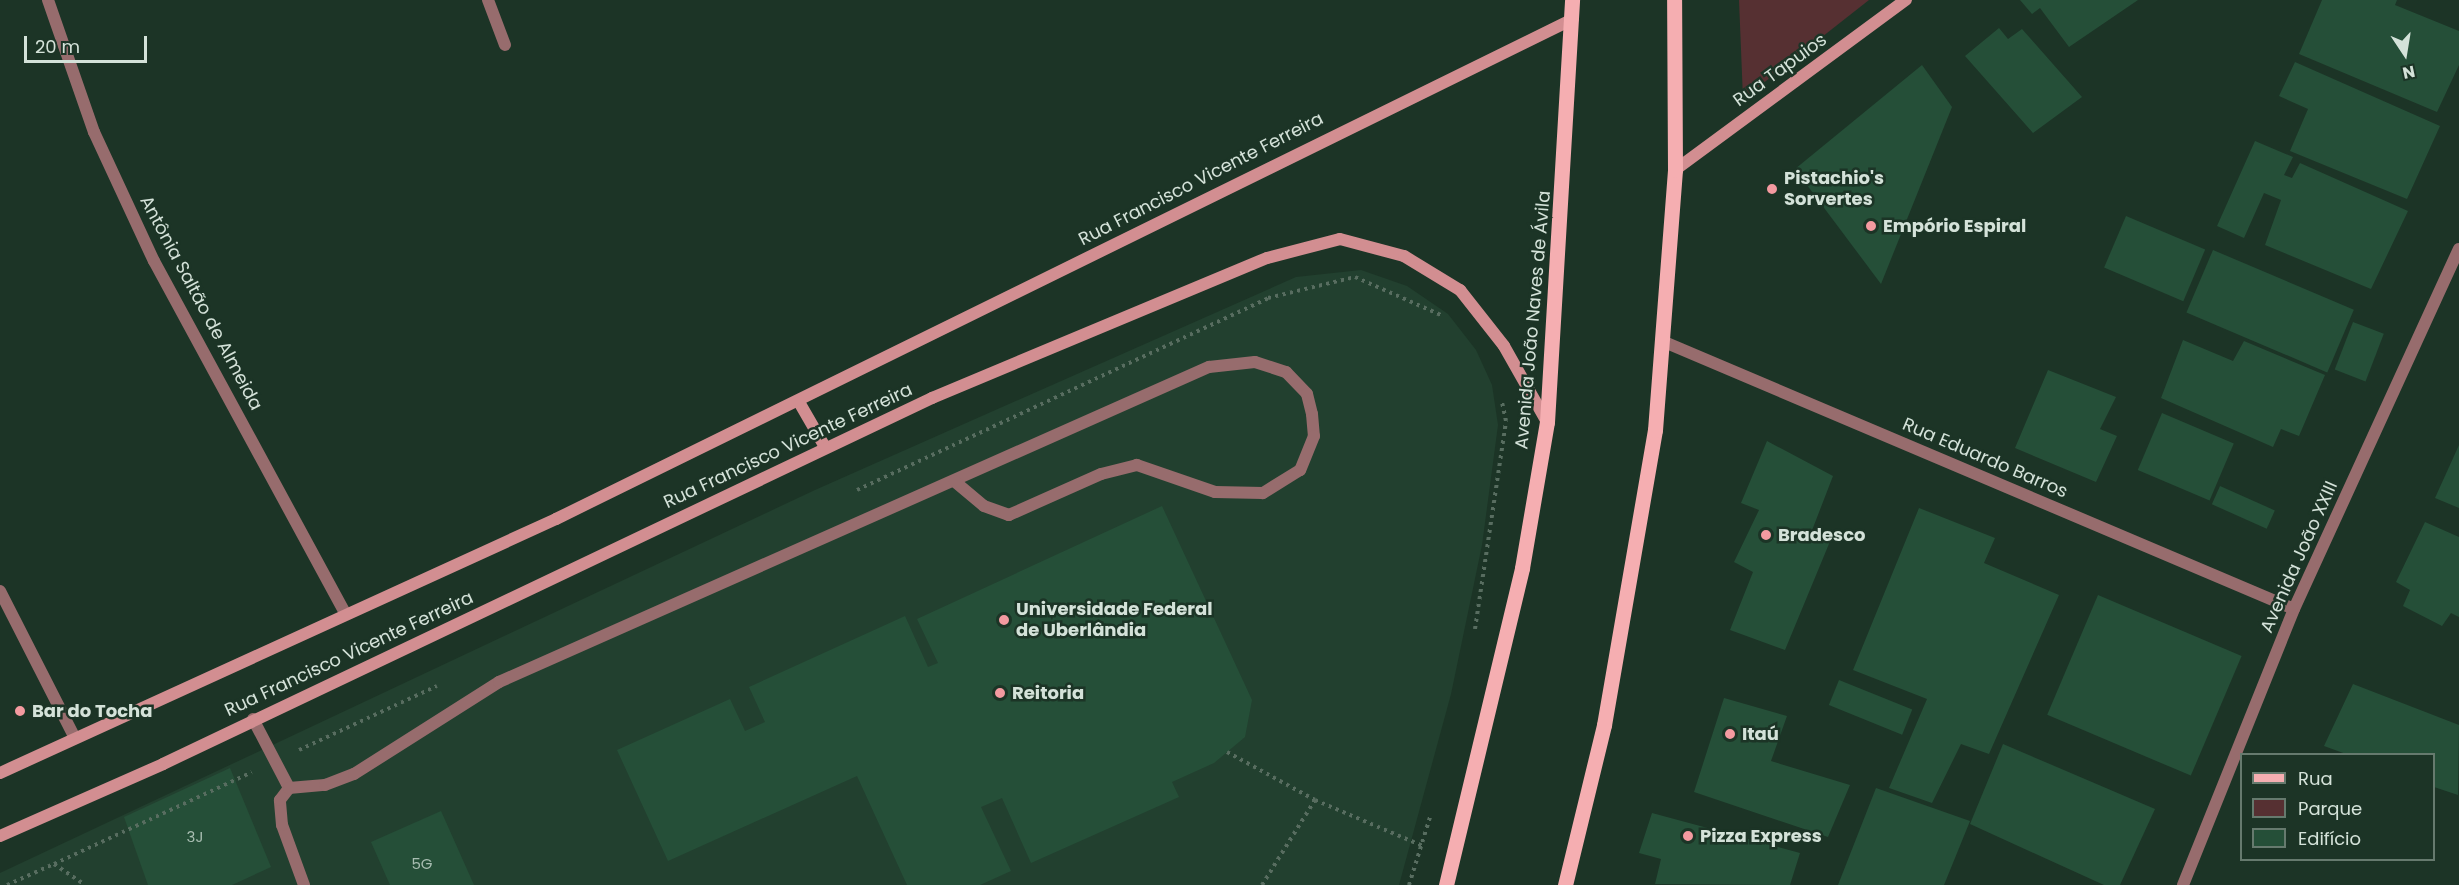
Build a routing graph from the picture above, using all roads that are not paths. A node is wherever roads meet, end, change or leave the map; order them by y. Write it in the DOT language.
graph roads {
  1 [pos="48,0"];
  2 [pos="488,0"];
  3 [pos="1572,0"];
  4 [pos="1674,0"];
  5 [pos="1906,0"];
  6 [pos="1573,19"];
  7 [pos="505,45"];
  8 [pos="1675,170"];
  9 [pos="2459,249"];
  10 [pos="1662,341"];
  11 [pos="799,402"];
  12 [pos="1547,422"];
  13 [pos="825,447"];
  14 [pos="955,482"];
  15 [pos="0,591"];
  16 [pos="2294,609"];
  17 [pos="345,613"];
  18 [pos="253,718"];
  19 [pos="75,738"];
  20 [pos="0,772"];
  21 [pos="289,788"];
  22 [pos="0,836"];
  23 [pos="304,885"];
  24 [pos="1446,885"];
  25 [pos="1565,885"];
  26 [pos="2183,885"];
  1 -- 17 [label="street, Antônia Saltão de Almeida"];
  2 -- 7 [label="street"];
  3 -- 6 [label="main road, Avenida João Naves de Ávila"];
  4 -- 8 [label="main road"];
  5 -- 8 [label="main road, Rua Tapuios"];
  6 -- 11 [label="main road, Rua Francisco Vicente Ferreira"];
  6 -- 12 [label="main road, Avenida João Naves de Ávila"];
  8 -- 10 [label="main road"];
  9 -- 16 [label="street, Avenida João XXIII"];
  10 -- 16 [label="street, Rua Eduardo Barros"];
  10 -- 25 [label="main road"];
  11 -- 13 [label="main road"];
  11 -- 17 [label="main road, Rua Francisco Vicente Ferreira"];
  12 -- 13 [label="main road, Rua Francisco Vicente Ferreira"];
  12 -- 24 [label="main road, Avenida João Naves de Ávila"];
  13 -- 18 [label="main road, Rua Francisco Vicente Ferreira"];
  14 -- 14 [label="street"];
  14 -- 21 [label="street"];
  15 -- 19 [label="street"];
  16 -- 26 [label="street, Avenida João XXIII"];
  17 -- 19 [label="main road, Rua Francisco Vicente Ferreira"];
  18 -- 21 [label="street"];
  18 -- 22 [label="main road, Rua Francisco Vicente Ferreira"];
  19 -- 20 [label="main road, Rua Francisco Vicente Ferreira"];
  21 -- 23 [label="street"];
}
